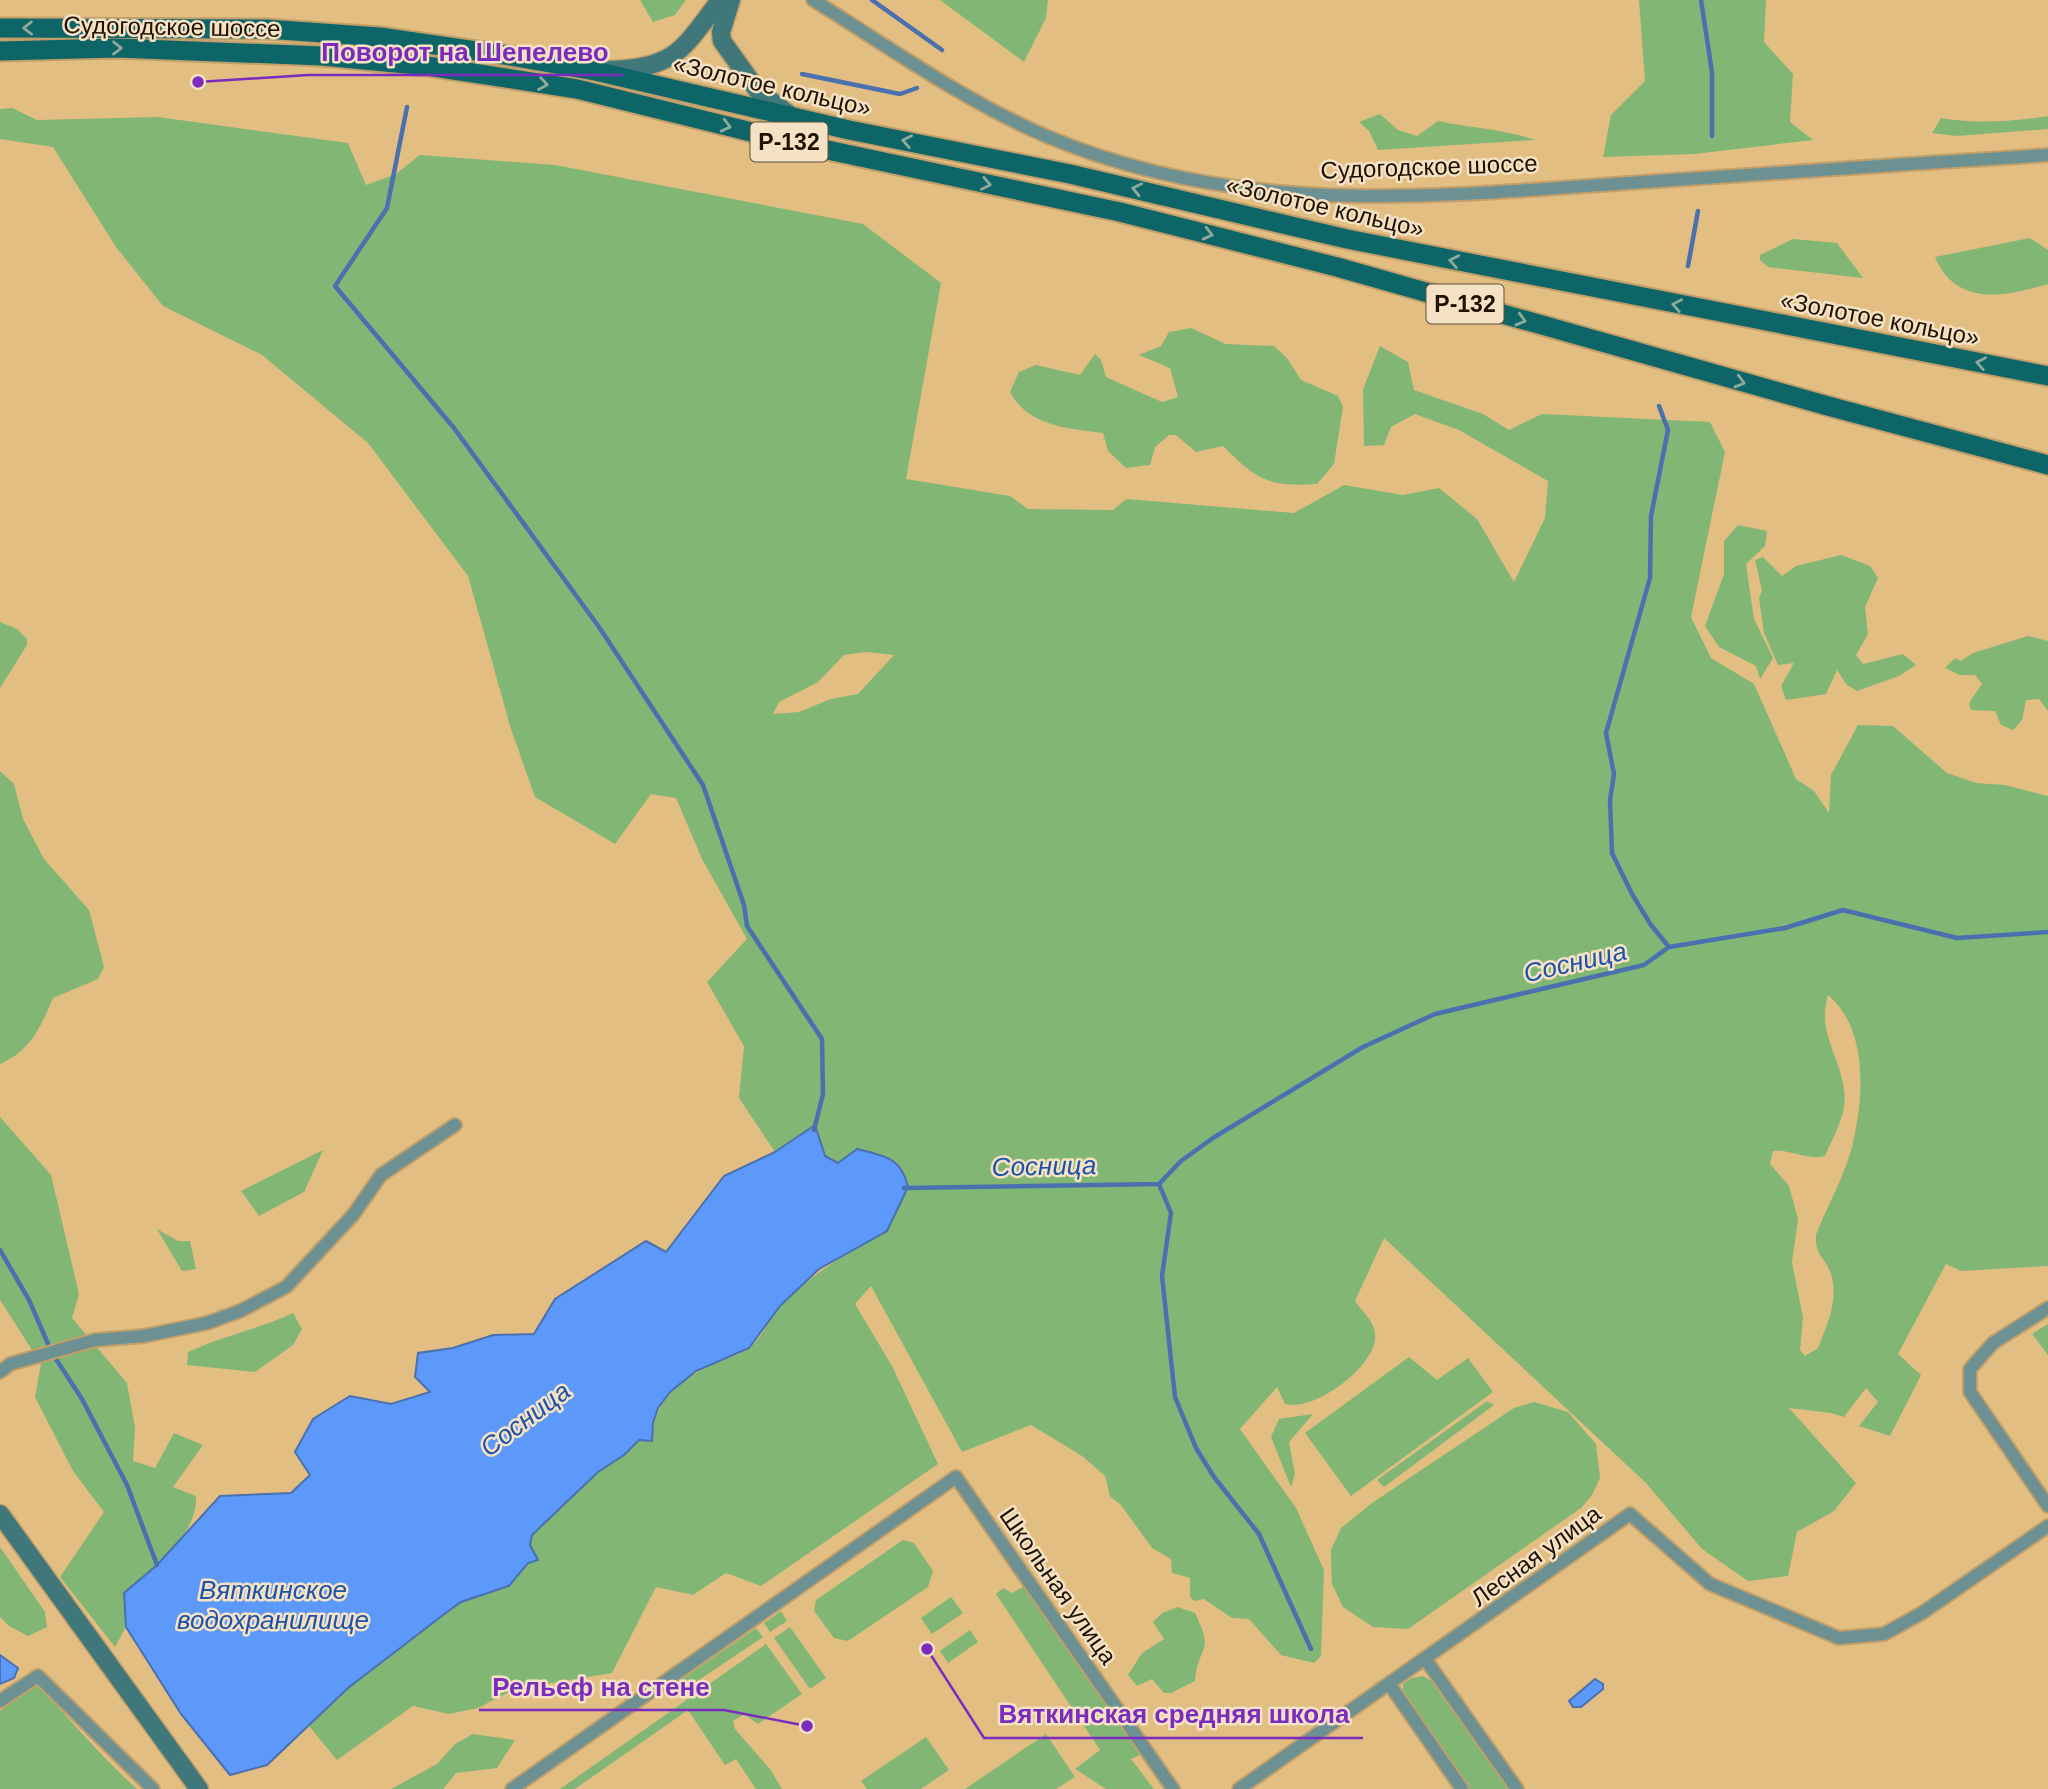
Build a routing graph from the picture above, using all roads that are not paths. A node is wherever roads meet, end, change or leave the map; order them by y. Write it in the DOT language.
graph roads {
  1 [pos="720,0"];
  2 [pos="731,0"];
  3 [pos="813,0"];
  4 [pos="0,28"];
  5 [pos="0,51"];
  6 [pos="596,71"];
  7 [pos="791,116"];
  8 [pos="2048,155"];
  9 [pos="2048,376"];
  10 [pos="2048,465"];
  11 [pos="455,1125"];
  12 [pos="2048,1308"];
  13 [pos="0,1372"];
  14 [pos="2048,1506"];
  15 [pos="0,1514"];
  16 [pos="2048,1526"];
  17 [pos="1426,1660"];
  18 [pos="1390,1685"];
  19 [pos="0,1701"];
  20 [pos="153,1789"];
  21 [pos="199,1789"];
  22 [pos="512,1789"];
  23 [pos="1173,1789"];
  24 [pos="1239,1789"];
  25 [pos="1462,1789"];
  26 [pos="1517,1789"];
  1 -- 6 [label="street"];
  2 -- 7 [label="street"];
  3 -- 8 [label="street, Судогодское шоссе"];
  6 -- 4 [label="main road, Судогодское шоссе / Р-132, one-way"];
  5 -- 10 [label="main road, Судогодское шоссе / Р-132, one-way"];
  6 -- 7 [label="main road, «Золотое кольцо» / Р-132"];
  9 -- 7 [label="main road, «Золотое кольцо» / Р-132, one-way"];
  11 -- 13 [label="street"];
  12 -- 14 [label="street"];
  15 -- 21 [label="street"];
  16 -- 17 [label="street, Лесная улица"];
  17 -- 18 [label="street, Лесная улица"];
  17 -- 26 [label="street"];
  18 -- 24 [label="street, Лесная улица"];
  18 -- 25 [label="street"];
  19 -- 20 [label="street"];
  22 -- 23 [label="street, Школьная улица"];
}
